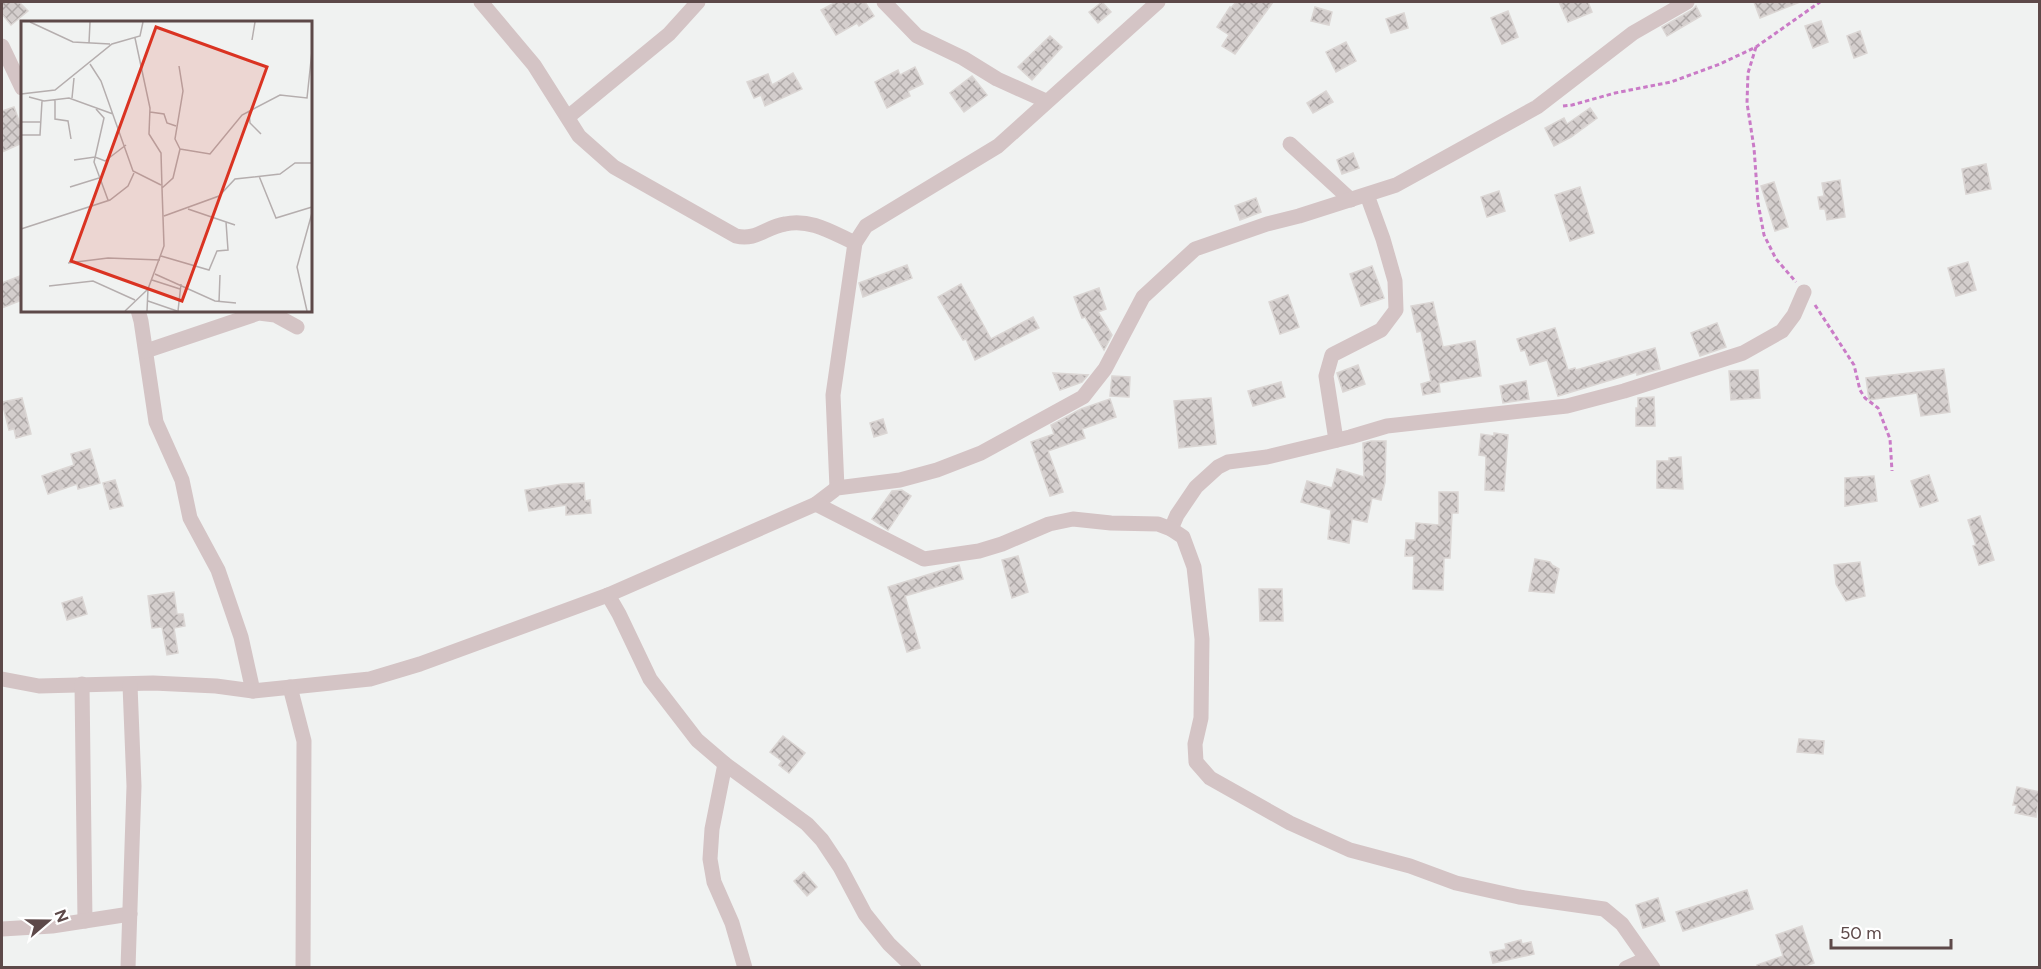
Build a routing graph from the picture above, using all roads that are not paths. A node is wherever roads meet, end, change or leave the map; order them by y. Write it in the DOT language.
graph roads {
  1 [pos="481,2"];
  2 [pos="698,2"];
  3 [pos="884,2"];
  4 [pos="1158,2"];
  5 [pos="1687,2"];
  6 [pos="2,46"];
  7 [pos="21,86"];
  8 [pos="1046,101"];
  9 [pos="568,117"];
  10 [pos="1290,144"];
  11 [pos="1367,195"];
  12 [pos="1351,200"];
  13 [pos="855,243"];
  14 [pos="1804,292"];
  15 [pos="139,312"];
  16 [pos="297,327"];
  17 [pos="146,351"];
  18 [pos="1336,441"];
  19 [pos="837,488"];
  20 [pos="816,504"];
  21 [pos="1171,529"];
  22 [pos="608,595"];
  23 [pos="2,679"];
  24 [pos="82,684"];
  25 [pos="130,685"];
  26 [pos="290,687"];
  27 [pos="254,691"];
  28 [pos="725,764"];
  29 [pos="130,914"];
  30 [pos="85,921"];
  31 [pos="2,929"];
  32 [pos="1650,963"];
  33 [pos="128,968"];
  34 [pos="303,968"];
  35 [pos="746,968"];
  36 [pos="914,968"];
  37 [pos="1626,968"];
  1 -- 9 [label="street"];
  2 -- 9 [label="street"];
  3 -- 8 [label="street"];
  4 -- 8 [label="street"];
  5 -- 11 [label="street"];
  6 -- 7 [label="street"];
  8 -- 13 [label="street"];
  9 -- 13 [label="street"];
  10 -- 12 [label="street"];
  11 -- 12 [label="street"];
  11 -- 18 [label="street"];
  12 -- 19 [label="street"];
  13 -- 19 [label="street"];
  14 -- 18 [label="street"];
  15 -- 17 [label="street"];
  16 -- 17 [label="street"];
  17 -- 27 [label="street"];
  18 -- 21 [label="street"];
  19 -- 20 [label="street"];
  20 -- 21 [label="street"];
  20 -- 22 [label="street"];
  21 -- 32 [label="street"];
  22 -- 26 [label="street"];
  22 -- 28 [label="street"];
  23 -- 24 [label="street"];
  24 -- 25 [label="street"];
  24 -- 30 [label="street"];
  25 -- 27 [label="street"];
  25 -- 29 [label="street"];
  26 -- 27 [label="street"];
  26 -- 34 [label="street"];
  28 -- 35 [label="street"];
  28 -- 36 [label="street"];
  29 -- 30 [label="street"];
  29 -- 33 [label="street"];
  30 -- 31 [label="street"];
  32 -- 37 [label="street"];
}
